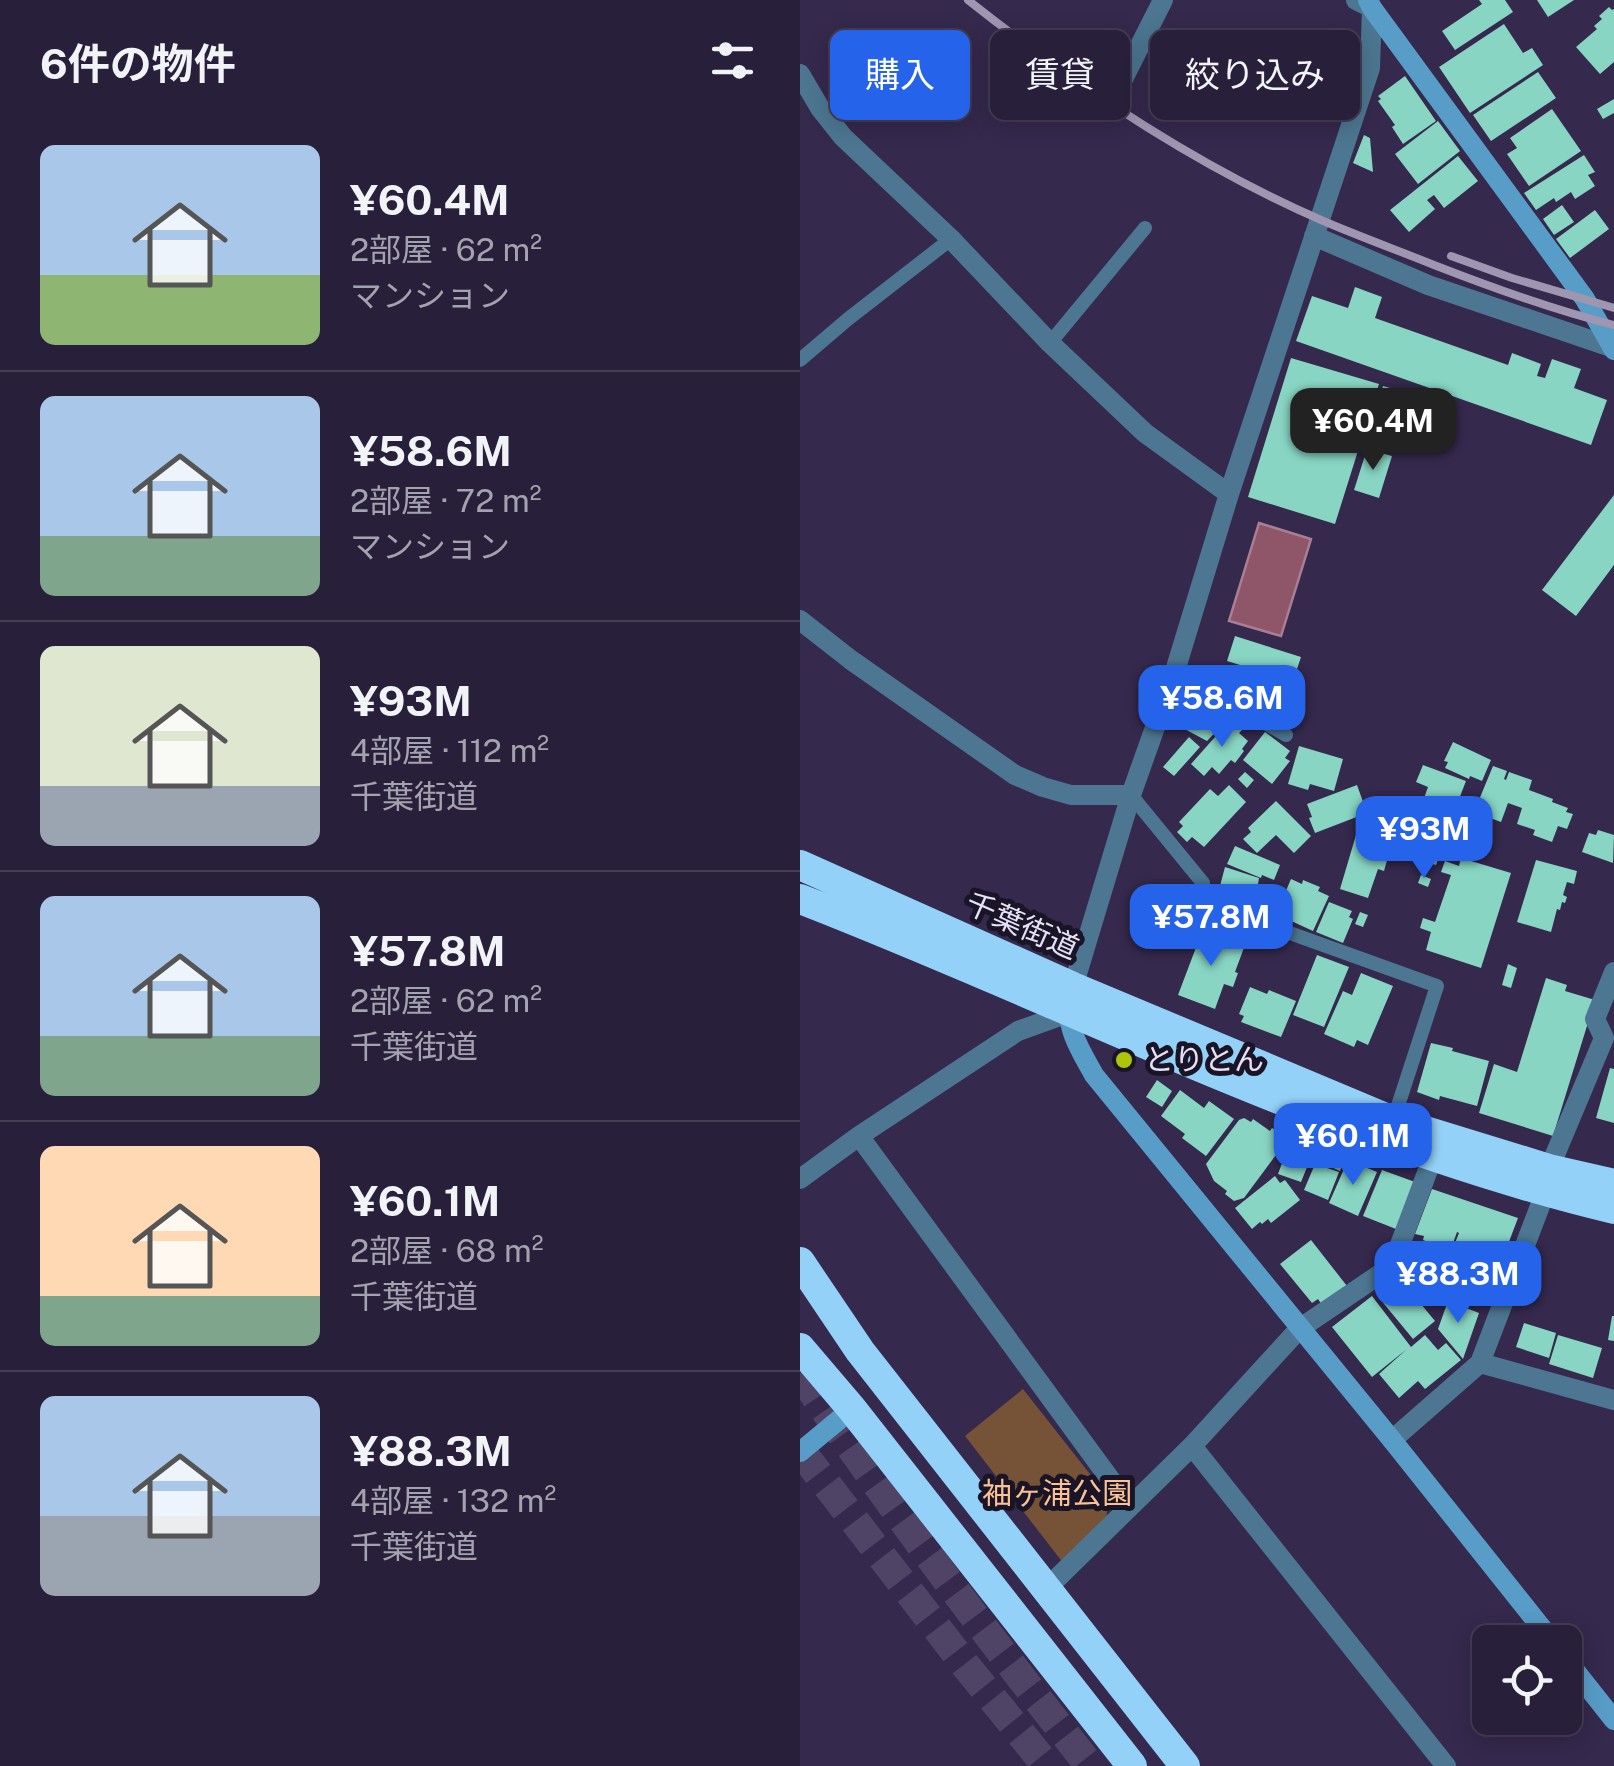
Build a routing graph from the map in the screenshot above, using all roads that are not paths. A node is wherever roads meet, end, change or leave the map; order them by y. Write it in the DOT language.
graph roads {
  1 [pos="1163,0"];
  2 [pos="1370,2"];
  3 [pos="1130,65"];
  4 [pos="800,74"];
  5 [pos="1144,228"];
  6 [pos="1314,236"];
  7 [pos="952,240"];
  8 [pos="1050,343"];
  9 [pos="1613,349"];
  10 [pos="800,360"];
  11 [pos="1229,494"];
  12 [pos="800,620"];
  13 [pos="1175,670"];
  14 [pos="1286,735"];
  15 [pos="1131,795"];
  16 [pos="800,865"];
  17 [pos="800,899"];
  18 [pos="1614,972"];
  19 [pos="1070,1000"];
  20 [pos="1609,1038"];
  21 [pos="1394,1121"];
  22 [pos="859,1136"];
  23 [pos="1436,1147"];
  24 [pos="800,1179"];
  25 [pos="1547,1181"];
  26 [pos="1614,1184"];
  27 [pos="1614,1209"];
  28 [pos="800,1262"];
  29 [pos="1299,1328"];
  30 [pos="800,1348"];
  31 [pos="1480,1363"];
  32 [pos="1614,1400"];
  33 [pos="852,1409"];
  34 [pos="1392,1440"];
  35 [pos="1192,1446"];
  36 [pos="800,1452"];
  37 [pos="1130,1505"];
  38 [pos="1046,1589"];
  39 [pos="1539,1625"];
  40 [pos="1582,1680"];
  41 [pos="1614,1720"];
  42 [pos="1132,1766"];
  43 [pos="1185,1766"];
  44 [pos="1446,1766"];
  1 -- 3 [label="street"];
  2 -- 6 [label="street"];
  2 -- 9 [label="street"];
  4 -- 7 [label="street"];
  5 -- 8 [label="lane"];
  6 -- 9 [label="street"];
  6 -- 11 [label="street"];
  7 -- 8 [label="street"];
  7 -- 10 [label="lane"];
  8 -- 11 [label="street"];
  11 -- 13 [label="street"];
  12 -- 15 [label="street"];
  13 -- 14 [label="lane"];
  13 -- 15 [label="street"];
  15 -- 19 [label="street"];
  15 -- 21 [label="lane"];
  16 -- 19 [label="highway, 千葉街道"];
  17 -- 19 [label="highway, 千葉街道"];
  18 -- 20 [label="street"];
  19 -- 21 [label="highway, 千葉街道"];
  19 -- 22 [label="street"];
  19 -- 23 [label="highway, 千葉街道"];
  19 -- 29 [label="street"];
  20 -- 25 [label="street"];
  21 -- 23 [label="highway, 千葉街道"];
  22 -- 24 [label="street"];
  22 -- 37 [label="street"];
  23 -- 25 [label="highway, 千葉街道"];
  23 -- 29 [label="street"];
  25 -- 26 [label="highway, 千葉街道"];
  25 -- 27 [label="highway, 千葉街道"];
  25 -- 31 [label="street"];
  28 -- 38 [label="highway"];
  29 -- 34 [label="street"];
  29 -- 35 [label="street"];
  30 -- 33 [label="highway"];
  31 -- 32 [label="street"];
  31 -- 34 [label="street"];
  33 -- 36 [label="street"];
  33 -- 42 [label="highway"];
  34 -- 39 [label="street"];
  35 -- 37 [label="street"];
  35 -- 44 [label="street"];
  37 -- 38 [label="street"];
  38 -- 43 [label="highway"];
  40 -- 41 [label="street"];
}
